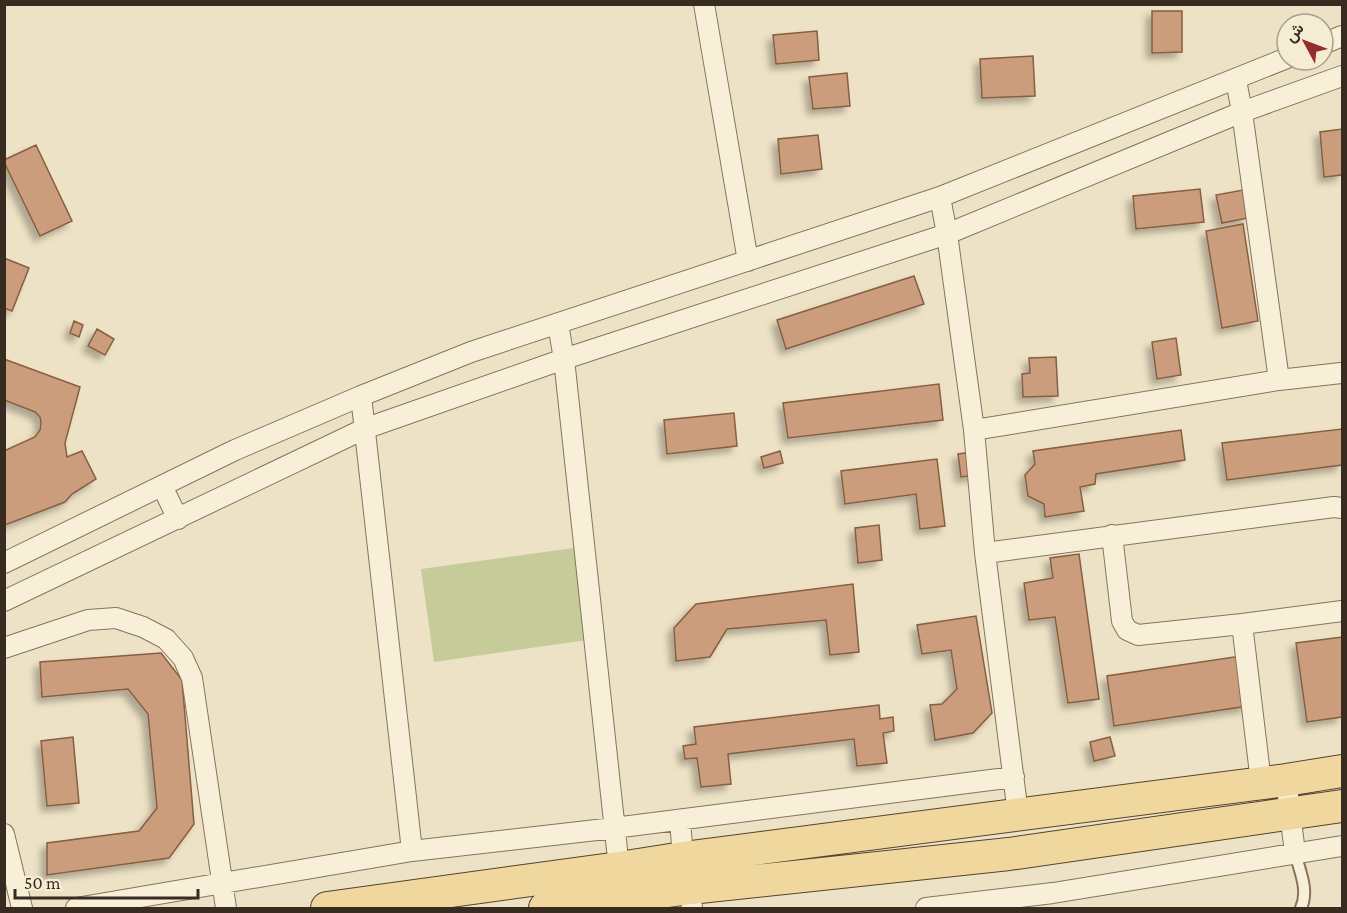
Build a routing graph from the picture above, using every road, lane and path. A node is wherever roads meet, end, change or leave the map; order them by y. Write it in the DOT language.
graph roads {
  1 [pos="704,4"];
  2 [pos="1275,63"];
  3 [pos="1342,76"];
  4 [pos="1236,80"];
  5 [pos="1242,112"];
  6 [pos="940,197"];
  7 [pos="947,234"];
  8 [pos="748,261"];
  9 [pos="558,324"];
  10 [pos="564,359"];
  11 [pos="1341,374"];
  12 [pos="1279,380"];
  13 [pos="361,396"];
  14 [pos="364,429"];
  15 [pos="974,430"];
  16 [pos="162,486"];
  17 [pos="1342,508"];
  18 [pos="178,519"];
  19 [pos="1112,535"];
  20 [pos="985,553"];
  21 [pos="4,563"];
  22 [pos="4,601"];
  23 [pos="1342,611"];
  24 [pos="1242,624"];
  25 [pos="4,648"];
  26 [pos="1342,771"];
  27 [pos="1014,777"];
  28 [pos="1274,781"];
  29 [pos="1342,806"];
  30 [pos="1018,814"];
  31 [pos="1289,814"];
  32 [pos="680,820"];
  33 [pos="614,828"];
  34 [pos="4,834"];
  35 [pos="1342,846"];
  36 [pos="412,851"];
  37 [pos="1295,853"];
  38 [pos="683,858"];
  39 [pos="619,868"];
  40 [pos="223,884"];
  41 [pos="691,898"];
  42 [pos="1055,901"];
  43 [pos="22,909"];
  44 [pos="76,909"];
  45 [pos="226,909"];
  46 [pos="327,909"];
  47 [pos="545,909"];
  48 [pos="926,909"];
  49 [pos="1301,909"];
  1 -- 8 [label="street"];
  2 -- 4 [label="street"];
  3 -- 5 [label="street"];
  4 -- 5 [label="street"];
  4 -- 6 [label="street"];
  5 -- 7 [label="street"];
  5 -- 12 [label="street"];
  6 -- 7 [label="street"];
  6 -- 8 [label="street"];
  7 -- 10 [label="street"];
  7 -- 15 [label="street"];
  8 -- 9 [label="street"];
  9 -- 10 [label="street"];
  9 -- 13 [label="street"];
  10 -- 14 [label="street"];
  10 -- 33 [label="street"];
  11 -- 12 [label="street"];
  12 -- 15 [label="street"];
  13 -- 14 [label="street"];
  13 -- 16 [label="street"];
  14 -- 18 [label="street"];
  14 -- 36 [label="street"];
  15 -- 20 [label="street"];
  16 -- 18 [label="street"];
  16 -- 21 [label="street"];
  17 -- 19 [label="street"];
  18 -- 22 [label="street"];
  19 -- 20 [label="street"];
  19 -- 24 [label="street"];
  20 -- 27 [label="street"];
  23 -- 24 [label="street"];
  24 -- 28 [label="street"];
  25 -- 40 [label="street"];
  26 -- 28 [label="main road"];
  27 -- 30 [label="street"];
  27 -- 32 [label="street"];
  28 -- 30 [label="main road"];
  28 -- 31 [label="street"];
  29 -- 31 [label="main road"];
  30 -- 38 [label="main road"];
  31 -- 37 [label="street"];
  31 -- 41 [label="main road"];
  32 -- 33 [label="street"];
  32 -- 38 [label="street"];
  33 -- 36 [label="street"];
  33 -- 39 [label="street"];
  34 -- 43 [label="street"];
  35 -- 37 [label="street"];
  36 -- 40 [label="street"];
  37 -- 42 [label="street"];
  37 -- 49 [label="lane"];
  38 -- 39 [label="main road"];
  38 -- 41 [label="street"];
  39 -- 46 [label="main road"];
  40 -- 44 [label="street"];
  40 -- 45 [label="street"];
  41 -- 47 [label="main road"];
  42 -- 48 [label="street"];
}
